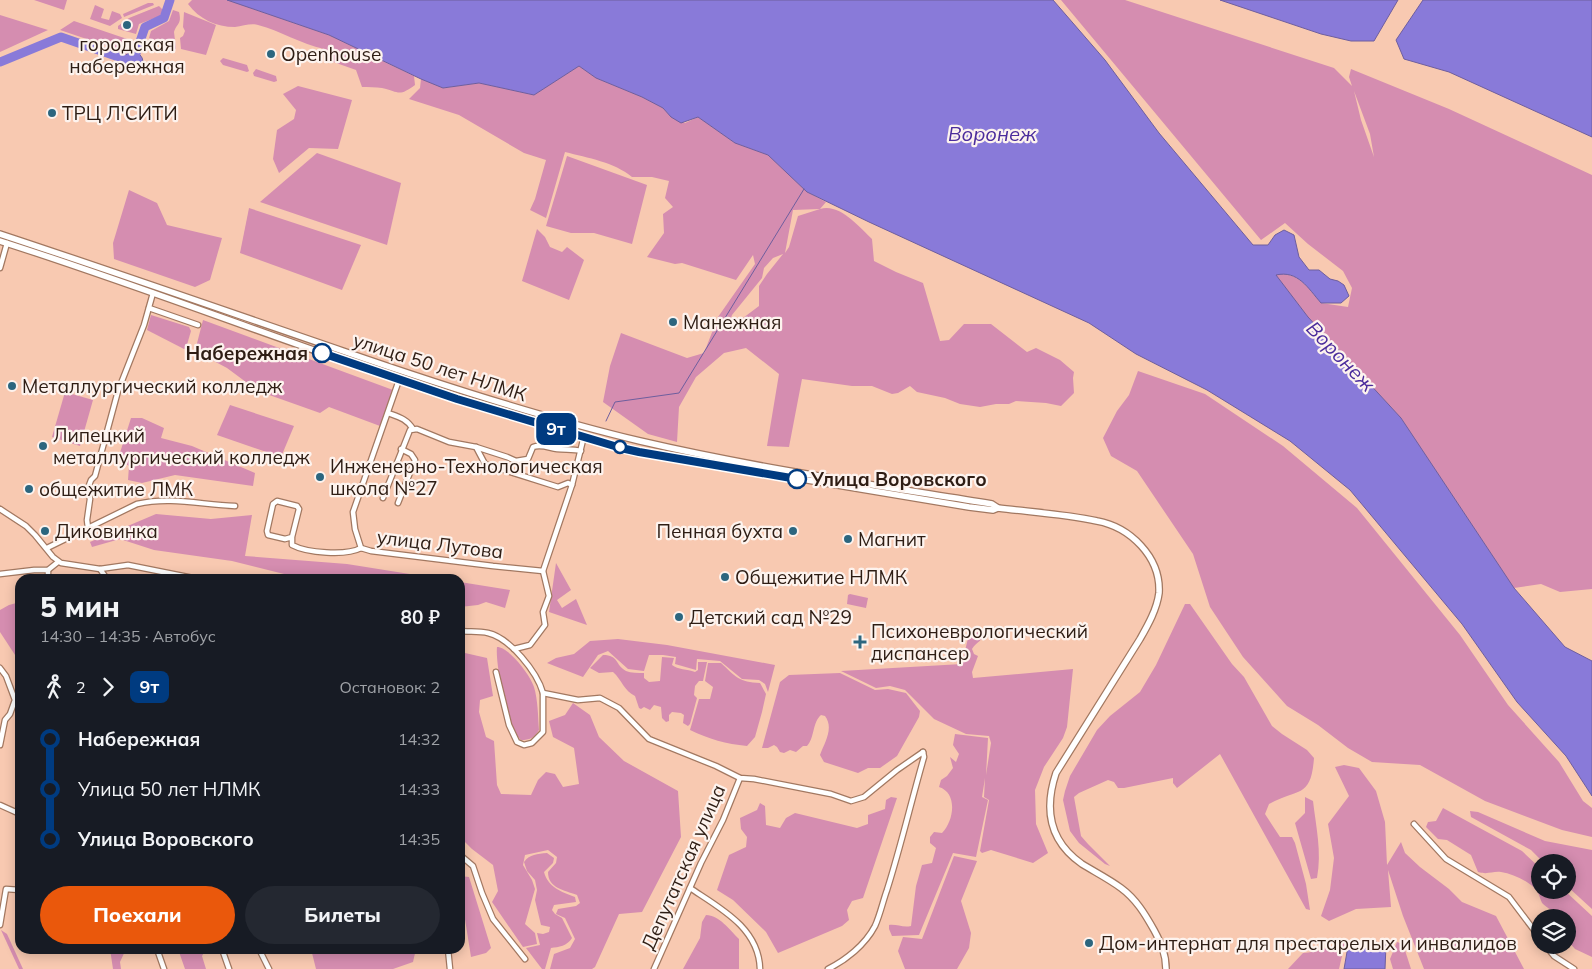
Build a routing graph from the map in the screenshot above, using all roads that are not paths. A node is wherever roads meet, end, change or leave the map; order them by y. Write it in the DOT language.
graph roads {
  1 [pos="0,234"];
  2 [pos="0,241"];
  3 [pos="7,243"];
  4 [pos="0,268"];
  5 [pos="163,289"];
  6 [pos="153,292"];
  7 [pos="149,308"];
  8 [pos="198,325"];
  9 [pos="399,380"];
  10 [pos="471,394"];
  11 [pos="457,399"];
  12 [pos="388,414"];
  13 [pos="413,429"];
  14 [pos="582,436"];
  15 [pos="476,447"];
  16 [pos="401,450"];
  17 [pos="581,451"];
  18 [pos="572,485"];
  19 [pos="889,491"];
  20 [pos="383,498"];
  21 [pos="398,503"];
  22 [pos="235,506"];
  23 [pos="0,508"];
  24 [pos="88,528"];
  25 [pos="292,537"];
  26 [pos="47,548"];
  27 [pos="361,548"];
  28 [pos="58,562"];
  29 [pos="100,569"];
  30 [pos="48,570"];
  31 [pos="543,570"];
  32 [pos="0,574"];
  33 [pos="48,574"];
  34 [pos="104,574"];
  35 [pos="173,574"];
  36 [pos="465,631"];
  37 [pos="514,648"];
  38 [pos="0,668"];
  39 [pos="496,672"];
  40 [pos="543,693"];
  41 [pos="0,745"];
  42 [pos="740,778"];
  43 [pos="0,805"];
  44 [pos="15,812"];
  45 [pos="1414,824"];
  46 [pos="465,859"];
  47 [pos="690,888"];
  48 [pos="15,890"];
  49 [pos="0,925"];
  50 [pos="1531,926"];
  51 [pos="159,954"];
  52 [pos="224,954"];
  53 [pos="262,954"];
  54 [pos="448,954"];
  55 [pos="1552,954"];
  56 [pos="525,959"];
  57 [pos="164,969"];
  58 [pos="229,969"];
  59 [pos="269,969"];
  60 [pos="450,969"];
  61 [pos="654,969"];
  62 [pos="760,969"];
  63 [pos="828,969"];
  64 [pos="1166,969"];
  65 [pos="1574,969"];
  1 -- 5 [label="main road, улица 50 лет НЛМК"];
  2 -- 3 [label="main road, улица 50 лет НЛМК"];
  3 -- 4 [label="street"];
  3 -- 6 [label="main road, улица 50 лет НЛМК"];
  5 -- 6 [label="main road"];
  5 -- 10 [label="main road, улица 50 лет НЛМК"];
  6 -- 7 [label="street"];
  6 -- 9 [label="main road, улица 50 лет НЛМК"];
  7 -- 8 [label="street"];
  7 -- 24 [label="street"];
  9 -- 11 [label="main road, улица 50 лет НЛМК"];
  9 -- 12 [label="street, улица Лутова"];
  10 -- 11 [label="main road"];
  10 -- 19 [label="main road, улица 50 лет НЛМК"];
  11 -- 14 [label="main road, улица 50 лет НЛМК"];
  12 -- 13 [label="street"];
  12 -- 27 [label="street, улица Лутова"];
  13 -- 15 [label="street"];
  13 -- 16 [label="street"];
  14 -- 17 [label="street"];
  14 -- 19 [label="main road, улица 50 лет НЛМК"];
  15 -- 17 [label="street"];
  15 -- 18 [label="street"];
  16 -- 20 [label="street"];
  16 -- 21 [label="street"];
  17 -- 18 [label="street"];
  18 -- 31 [label="street"];
  19 -- 64 [label="main road, улица 50 лет НЛМК"];
  22 -- 24 [label="street"];
  23 -- 26 [label="street"];
  24 -- 26 [label="street"];
  25 -- 25 [label="street"];
  25 -- 27 [label="street"];
  26 -- 28 [label="street"];
  27 -- 31 [label="street, улица Лутова"];
  28 -- 29 [label="street"];
  28 -- 30 [label="street"];
  29 -- 34 [label="street"];
  29 -- 35 [label="street"];
  30 -- 32 [label="street"];
  30 -- 33 [label="street"];
  31 -- 37 [label="street"];
  36 -- 37 [label="street"];
  37 -- 40 [label="street"];
  38 -- 41 [label="street"];
  39 -- 40 [label="street"];
  40 -- 42 [label="street"];
  42 -- 47 [label="street, Депутатская улица"];
  42 -- 63 [label="street"];
  43 -- 44 [label="street"];
  45 -- 50 [label="street"];
  46 -- 56 [label="street"];
  47 -- 61 [label="street, Депутатская улица"];
  47 -- 62 [label="street"];
  48 -- 49 [label="street"];
  51 -- 57 [label="street"];
  52 -- 58 [label="street"];
  53 -- 59 [label="street"];
  54 -- 60 [label="street"];
  55 -- 65 [label="street"];
}
